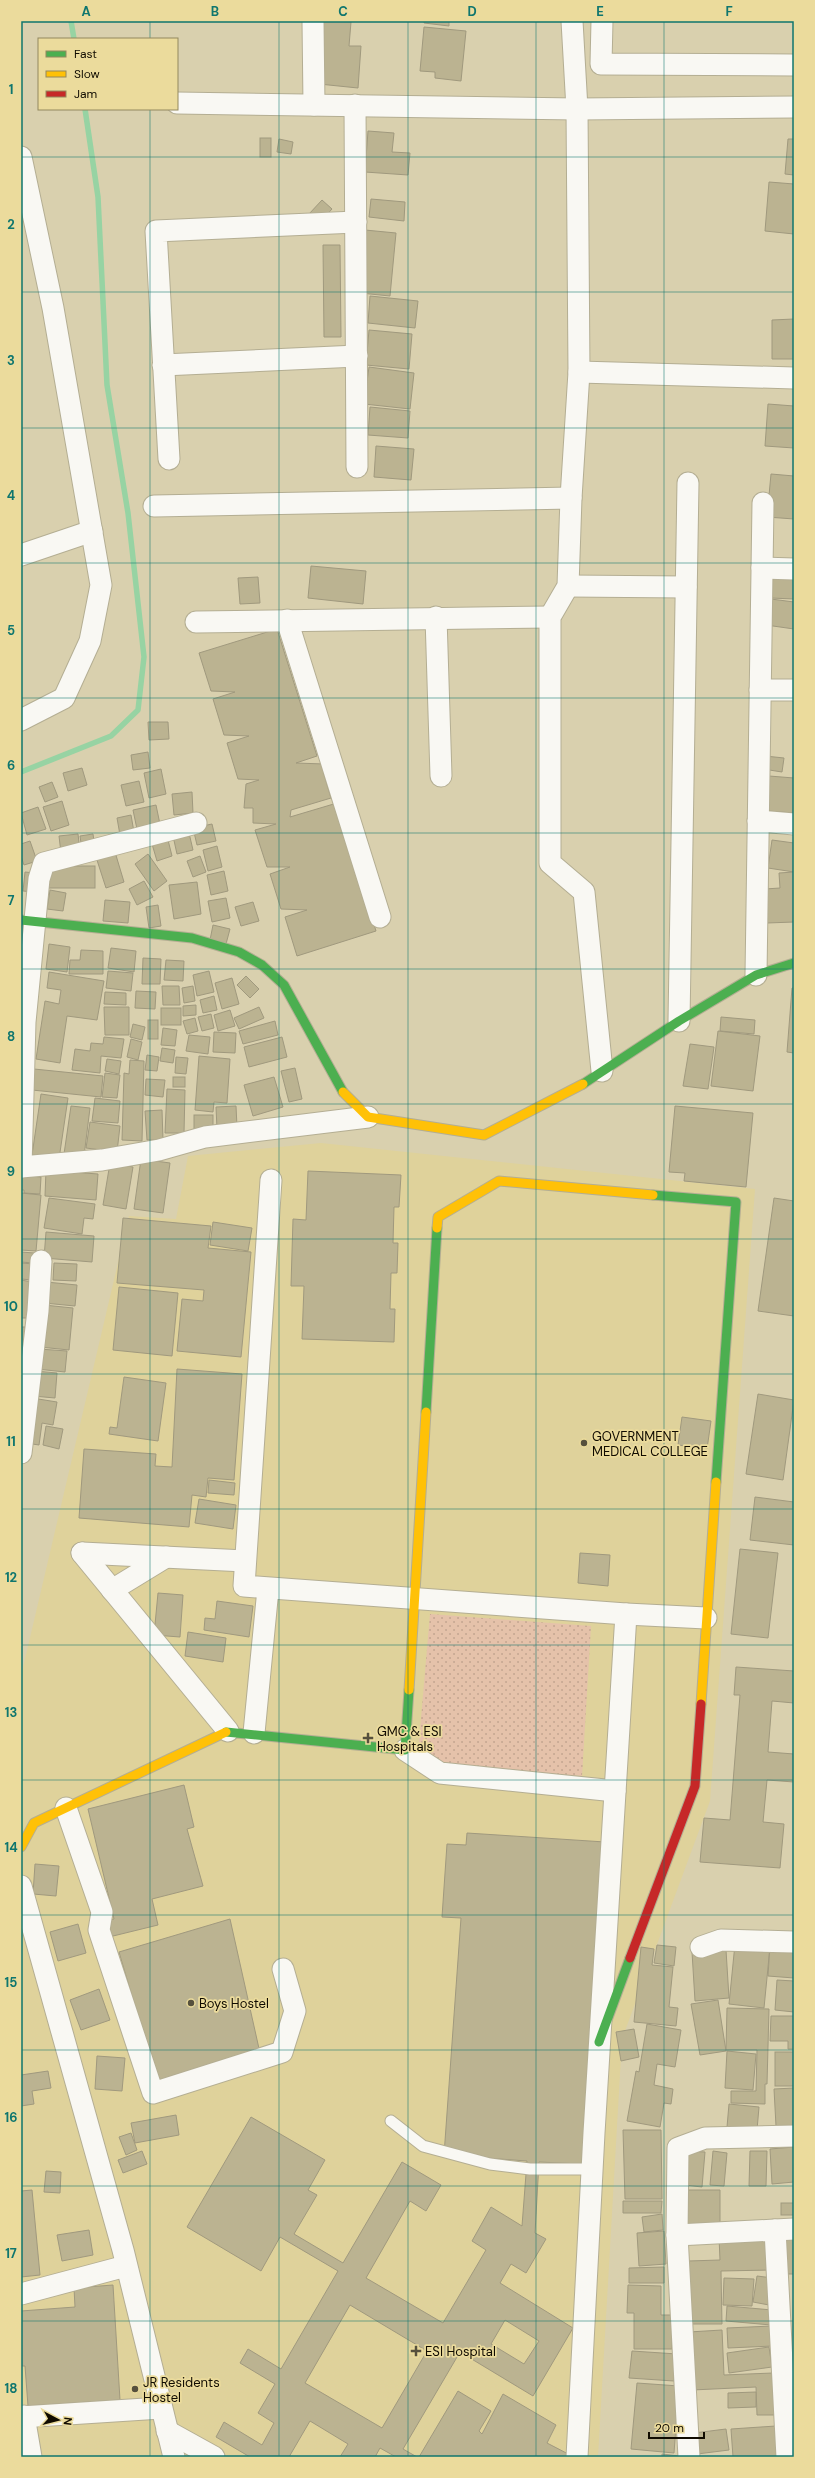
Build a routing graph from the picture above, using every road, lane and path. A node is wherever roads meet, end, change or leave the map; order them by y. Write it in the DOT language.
graph roads {
  1 [pos="313,21"];
  2 [pos="572,21"];
  3 [pos="602,21"];
  4 [pos="794,65"];
  5 [pos="178,103"];
  6 [pos="314,105"];
  7 [pos="355,105"];
  8 [pos="794,107"];
  9 [pos="577,109"];
  10 [pos="21,157"];
  11 [pos="356,222"];
  12 [pos="357,356"];
  13 [pos="163,365"];
  14 [pos="579,372"];
  15 [pos="794,378"];
  16 [pos="169,459"];
  17 [pos="357,467"];
  18 [pos="688,483"];
  19 [pos="570,498"];
  20 [pos="762,503"];
  21 [pos="154,506"];
  22 [pos="92,531"];
  23 [pos="21,555"];
  24 [pos="762,568"];
  25 [pos="794,569"];
  26 [pos="568,586"];
  27 [pos="686,587"];
  28 [pos="436,617"];
  29 [pos="550,617"];
  30 [pos="287,620"];
  31 [pos="196,622"];
  32 [pos="760,690"];
  33 [pos="794,690"];
  34 [pos="21,720"];
  35 [pos="441,776"];
  36 [pos="758,821"];
  37 [pos="196,823"];
  38 [pos="794,824"];
  39 [pos="380,917"];
  40 [pos="28,922"];
  41 [pos="794,963"];
  42 [pos="756,975"];
  43 [pos="679,1021"];
  44 [pos="23,1022"];
  45 [pos="602,1071"];
  46 [pos="368,1117"];
  47 [pos="21,1167"];
  48 [pos="271,1180"];
  49 [pos="41,1261"];
  50 [pos="21,1453"];
  51 [pos="166,1557"];
  52 [pos="245,1561"];
  53 [pos="268,1589"];
  54 [pos="112,1590"];
  55 [pos="414,1599"];
  56 [pos="626,1614"];
  57 [pos="706,1618"];
  58 [pos="228,1731"];
  59 [pos="254,1733"];
  60 [pos="405,1750"];
  61 [pos="615,1791"];
  62 [pos="66,1808"];
  63 [pos="28,1828"];
  64 [pos="21,1847"];
  65 [pos="21,1886"];
  66 [pos="794,1942"];
  67 [pos="701,1947"];
  68 [pos="284,1969"];
  69 [pos="599,2042"];
  70 [pos="391,2121"];
  71 [pos="794,2136"];
  72 [pos="592,2169"];
  73 [pos="785,2229"];
  74 [pos="678,2235"];
  75 [pos="126,2266"];
  76 [pos="21,2294"];
  77 [pos="161,2408"];
  78 [pos="22,2416"];
  79 [pos="168,2431"];
  80 [pos="31,2457"];
  81 [pos="174,2457"];
  82 [pos="214,2457"];
  83 [pos="577,2457"];
  84 [pos="689,2457"];
  85 [pos="787,2457"];
  1 -- 6 [label="street"];
  2 -- 9 [label="street"];
  3 -- 4 [label="street"];
  5 -- 6 [label="street"];
  6 -- 7 [label="street"];
  7 -- 9 [label="street"];
  7 -- 11 [label="street"];
  8 -- 9 [label="street"];
  9 -- 14 [label="street"];
  10 -- 22 [label="street"];
  11 -- 12 [label="street"];
  11 -- 13 [label="street"];
  12 -- 13 [label="street"];
  12 -- 17 [label="street"];
  13 -- 16 [label="street"];
  14 -- 15 [label="street"];
  14 -- 19 [label="street"];
  18 -- 27 [label="street"];
  19 -- 21 [label="street"];
  19 -- 26 [label="street"];
  20 -- 24 [label="street"];
  22 -- 23 [label="street"];
  22 -- 34 [label="street"];
  24 -- 25 [label="street"];
  24 -- 32 [label="street"];
  26 -- 27 [label="street"];
  26 -- 29 [label="street"];
  27 -- 43 [label="street"];
  28 -- 29 [label="street"];
  28 -- 30 [label="street"];
  28 -- 35 [label="street"];
  29 -- 45 [label="street"];
  30 -- 31 [label="street"];
  30 -- 39 [label="street"];
  32 -- 33 [label="street"];
  32 -- 36 [label="street"];
  36 -- 38 [label="street"];
  36 -- 42 [label="street"];
  37 -- 40 [label="street"];
  40 -- 44 [label="street"];
  40 -- 46 [label="street"];
  41 -- 42 [label="street"];
  42 -- 43 [label="street"];
  43 -- 45 [label="street"];
  44 -- 47 [label="street"];
  45 -- 46 [label="street"];
  46 -- 47 [label="street"];
  48 -- 52 [label="street"];
  49 -- 50 [label="street"];
  51 -- 52 [label="street"];
  51 -- 54 [label="street"];
  51 -- 54 [label="street"];
  52 -- 53 [label="street"];
  53 -- 55 [label="street"];
  53 -- 59 [label="street"];
  54 -- 58 [label="street"];
  55 -- 56 [label="street"];
  55 -- 57 [label="street"];
  55 -- 60 [label="street"];
  56 -- 57 [label="street"];
  56 -- 61 [label="street"];
  57 -- 69 [label="street"];
  58 -- 59 [label="street"];
  58 -- 62 [label="street"];
  59 -- 60 [label="street"];
  60 -- 61 [label="street"];
  61 -- 69 [label="street"];
  62 -- 63 [label="street"];
  62 -- 68 [label="street"];
  63 -- 64 [label="street"];
  65 -- 75 [label="street"];
  66 -- 67 [label="street"];
  69 -- 72 [label="street"];
  70 -- 72 [label="lane"];
  71 -- 74 [label="street"];
  72 -- 83 [label="street"];
  73 -- 74 [label="street"];
  73 -- 85 [label="street"];
  74 -- 84 [label="street"];
  75 -- 76 [label="street"];
  75 -- 77 [label="street"];
  77 -- 78 [label="street"];
  77 -- 79 [label="street"];
  78 -- 80 [label="street"];
  79 -- 81 [label="street"];
  79 -- 82 [label="street"];
}
